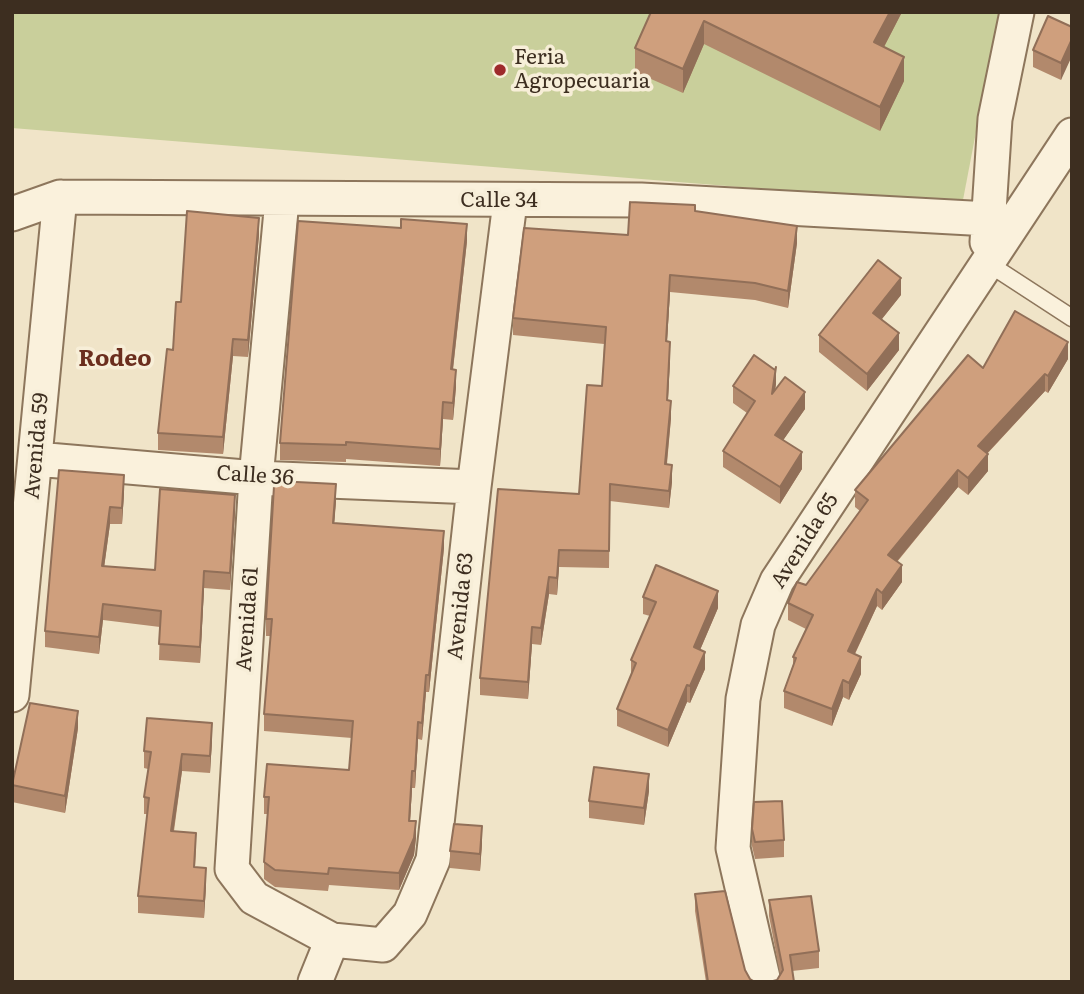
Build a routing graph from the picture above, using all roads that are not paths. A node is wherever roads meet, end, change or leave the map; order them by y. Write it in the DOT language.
graph roads {
  1 [pos="1017,12"];
  2 [pos="1072,135"];
  3 [pos="60,197"];
  4 [pos="282,200"];
  5 [pos="510,202"];
  6 [pos="12,214"];
  7 [pos="989,219"];
  8 [pos="986,262"];
  9 [pos="1072,318"];
  10 [pos="36,458"];
  11 [pos="256,478"];
  12 [pos="474,487"];
  13 [pos="12,695"];
  14 [pos="332,940"];
  15 [pos="315,982"];
  16 [pos="764,982"];
  1 -- 7 [label="street, Avenida 65"];
  2 -- 8 [label="street, Avenida 65"];
  3 -- 4 [label="street, Calle 34"];
  3 -- 6 [label="street, Calle 34"];
  3 -- 10 [label="street, Avenida 59"];
  4 -- 5 [label="street, Calle 34"];
  4 -- 11 [label="street, Avenida 61"];
  5 -- 7 [label="street, Calle 34"];
  5 -- 12 [label="street, Avenida 63"];
  7 -- 8 [label="street, Avenida 65"];
  8 -- 9 [label="lane"];
  8 -- 16 [label="street, Avenida 65"];
  10 -- 11 [label="street, Calle 36"];
  10 -- 13 [label="street, Avenida 59"];
  11 -- 12 [label="street, Calle 36"];
  11 -- 14 [label="street, Avenida 61"];
  12 -- 14 [label="street, Avenida 63"];
  14 -- 15 [label="street"];
}
